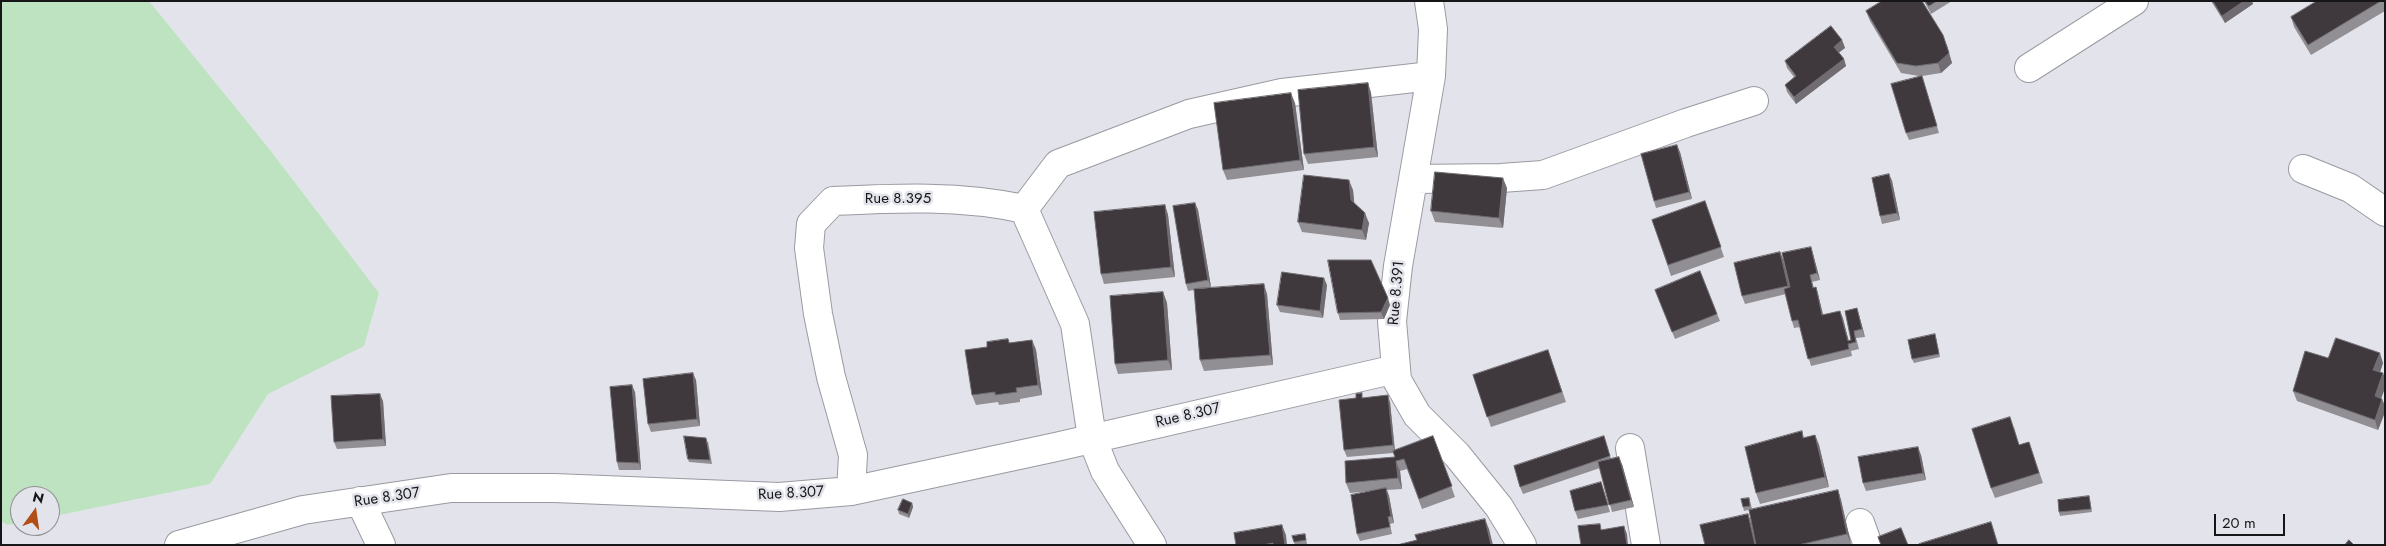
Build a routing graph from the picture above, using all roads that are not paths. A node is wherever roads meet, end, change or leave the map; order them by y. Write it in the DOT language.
graph roads {
  1 [pos="1429,1"];
  2 [pos="2134,1"];
  3 [pos="2029,68"];
  4 [pos="1431,76"];
  5 [pos="1754,101"];
  6 [pos="2303,169"];
  7 [pos="1413,179"];
  8 [pos="1024,209"];
  9 [pos="2385,212"];
  10 [pos="1396,369"];
  11 [pos="1092,438"];
  12 [pos="1630,448"];
  13 [pos="851,491"];
  14 [pos="360,501"];
  15 [pos="179,545"];
  16 [pos="381,545"];
  17 [pos="1152,545"];
  18 [pos="1522,545"];
  19 [pos="1646,545"];
  1 -- 4 [label="street, Rue 8.391"];
  2 -- 3 [label="street"];
  4 -- 7 [label="street, Rue 8.391"];
  4 -- 8 [label="street"];
  5 -- 7 [label="street"];
  6 -- 9 [label="street"];
  7 -- 10 [label="street, Rue 8.391"];
  8 -- 11 [label="street"];
  8 -- 13 [label="street, Rue 8.395"];
  10 -- 11 [label="street, Rue 8.307"];
  10 -- 18 [label="street, Rue 8.391"];
  11 -- 13 [label="street, Rue 8.307"];
  11 -- 17 [label="street"];
  12 -- 19 [label="street"];
  13 -- 14 [label="street, Rue 8.307"];
  14 -- 15 [label="street, Rue 8.307"];
  14 -- 16 [label="street"];
}
